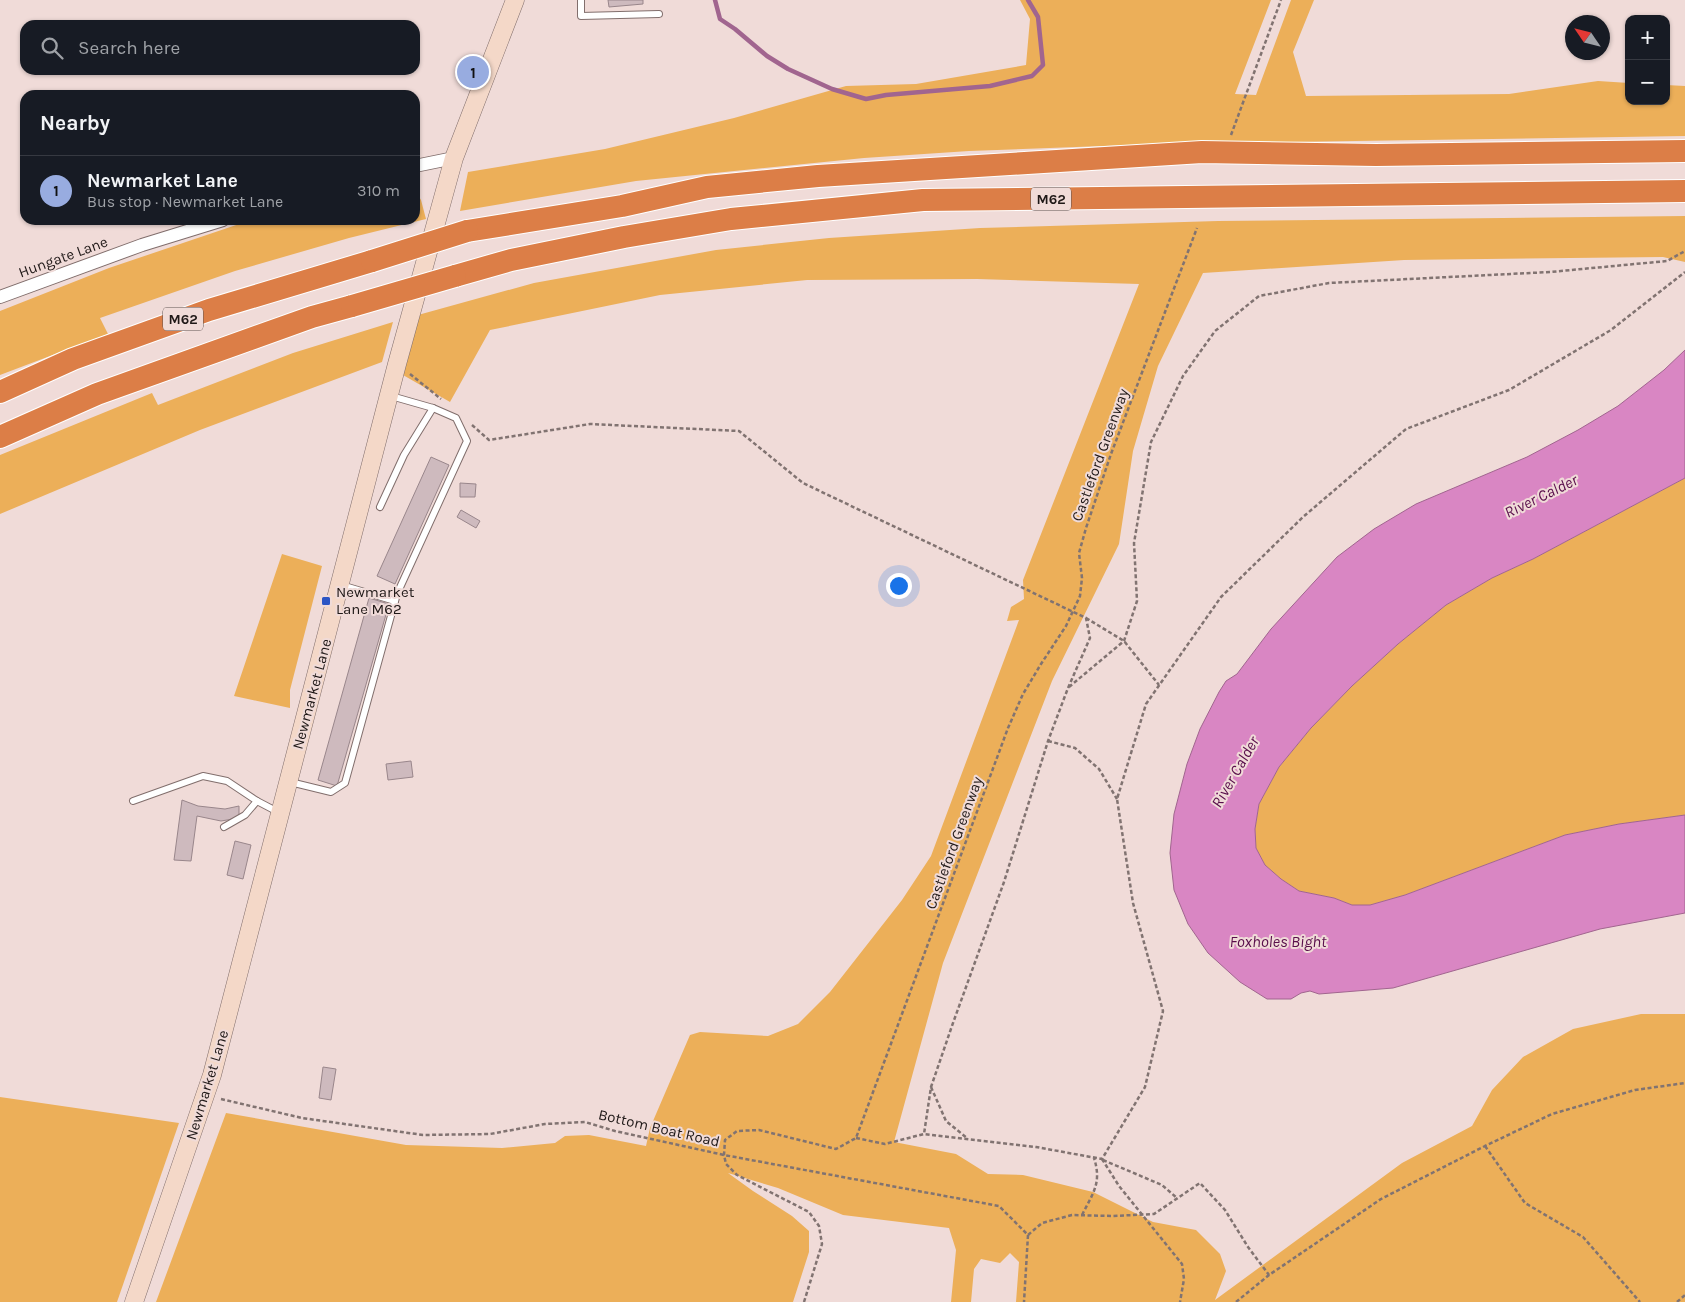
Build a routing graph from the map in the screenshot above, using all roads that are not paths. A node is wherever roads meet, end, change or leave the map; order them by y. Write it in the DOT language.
graph roads {
  1 [pos="515,0"];
  2 [pos="581,0"];
  3 [pos="659,14"];
  4 [pos="1685,151"];
  5 [pos="454,158"];
  6 [pos="420,165"];
  7 [pos="1685,191"];
  8 [pos="207,225"];
  9 [pos="0,298"];
  10 [pos="0,392"];
  11 [pos="390,396"];
  12 [pos="433,408"];
  13 [pos="0,437"];
  14 [pos="380,506"];
  15 [pos="341,585"];
  16 [pos="395,601"];
  17 [pos="289,782"];
  18 [pos="257,800"];
  19 [pos="134,801"];
  20 [pos="281,813"];
  21 [pos="224,827"];
  22 [pos="134,1302"];
  1 -- 5 [label="main road, Newmarket Lane"];
  2 -- 3 [label="lane"];
  4 -- 10 [label="highway, M62, bridge"];
  5 -- 6 [label="street"];
  5 -- 11 [label="main road, Newmarket Lane"];
  7 -- 13 [label="highway, M62, bridge"];
  8 -- 9 [label="street, Hungate Lane"];
  11 -- 12 [label="lane"];
  11 -- 15 [label="main road, Newmarket Lane"];
  12 -- 14 [label="lane"];
  12 -- 16 [label="lane"];
  15 -- 16 [label="lane"];
  15 -- 17 [label="main road, Newmarket Lane"];
  16 -- 17 [label="lane"];
  17 -- 20 [label="main road, Newmarket Lane"];
  18 -- 19 [label="lane"];
  18 -- 20 [label="lane"];
  18 -- 21 [label="lane"];
  20 -- 22 [label="main road, Newmarket Lane"];
}
